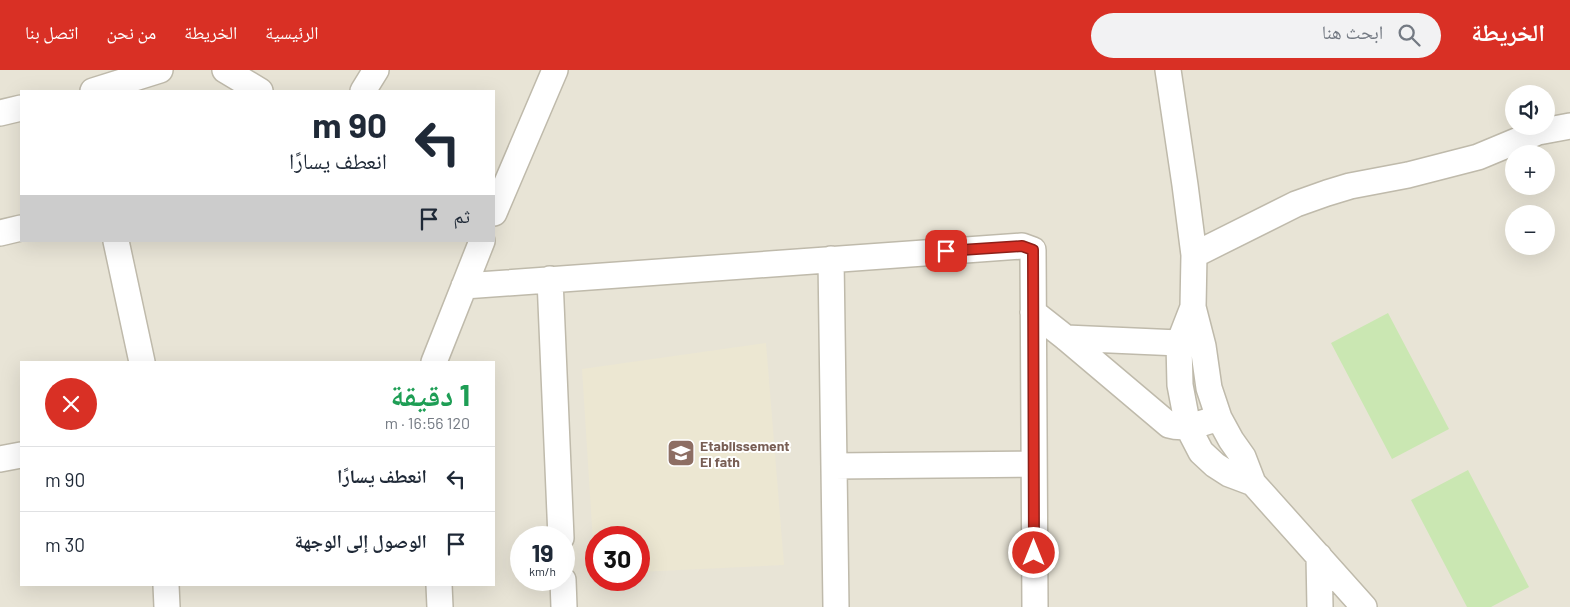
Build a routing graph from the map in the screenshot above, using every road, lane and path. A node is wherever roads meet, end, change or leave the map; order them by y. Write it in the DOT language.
graph roads {
  1 [pos="160,70"];
  2 [pos="225,70"];
  3 [pos="376,70"];
  4 [pos="556,70"];
  5 [pos="1168,70"];
  6 [pos="254,81"];
  7 [pos="96,90"];
  8 [pos="364,90"];
  9 [pos="20,108"];
  10 [pos="0,113"];
  11 [pos="1570,126"];
  12 [pos="495,211"];
  13 [pos="20,228"];
  14 [pos="0,233"];
  15 [pos="116,242"];
  16 [pos="482,242"];
  17 [pos="1194,255"];
  18 [pos="831,259"];
  19 [pos="550,279"];
  20 [pos="464,286"];
  21 [pos="1194,307"];
  22 [pos="1033,312"];
  23 [pos="1066,338"];
  24 [pos="1179,343"];
  25 [pos="142,361"];
  26 [pos="434,361"];
  27 [pos="1219,418"];
  28 [pos="1188,427"];
  29 [pos="20,455"];
  30 [pos="0,459"];
  31 [pos="1034,464"];
  32 [pos="834,466"];
  33 [pos="1254,483"];
  34 [pos="560,526"];
  35 [pos="1319,556"];
  36 [pos="166,586"];
  37 [pos="439,586"];
  38 [pos="563,591"];
  39 [pos="167,607"];
  40 [pos="440,607"];
  41 [pos="564,607"];
  42 [pos="836,607"];
  43 [pos="1035,607"];
  44 [pos="1320,607"];
  45 [pos="1364,607"];
  1 -- 7 [label="street"];
  2 -- 6 [label="street"];
  3 -- 8 [label="street"];
  4 -- 12 [label="street"];
  5 -- 17 [label="street"];
  9 -- 10 [label="street"];
  11 -- 17 [label="street"];
  13 -- 14 [label="street"];
  15 -- 25 [label="street"];
  16 -- 20 [label="street"];
  17 -- 21 [label="street"];
  18 -- 19 [label="street"];
  18 -- 22 [label="street"];
  18 -- 32 [label="street"];
  19 -- 20 [label="street"];
  19 -- 34 [label="street"];
  20 -- 26 [label="street"];
  21 -- 24 [label="street"];
  21 -- 27 [label="street"];
  22 -- 23 [label="street"];
  22 -- 31 [label="street"];
  23 -- 24 [label="street"];
  23 -- 28 [label="street"];
  24 -- 28 [label="street"];
  27 -- 28 [label="street"];
  27 -- 33 [label="street"];
  28 -- 33 [label="street"];
  29 -- 30 [label="street"];
  31 -- 32 [label="street"];
  31 -- 43 [label="street"];
  32 -- 42 [label="street"];
  33 -- 35 [label="street"];
  35 -- 44 [label="street"];
  35 -- 45 [label="street"];
  36 -- 39 [label="street"];
  37 -- 40 [label="street"];
  38 -- 41 [label="street"];
}
